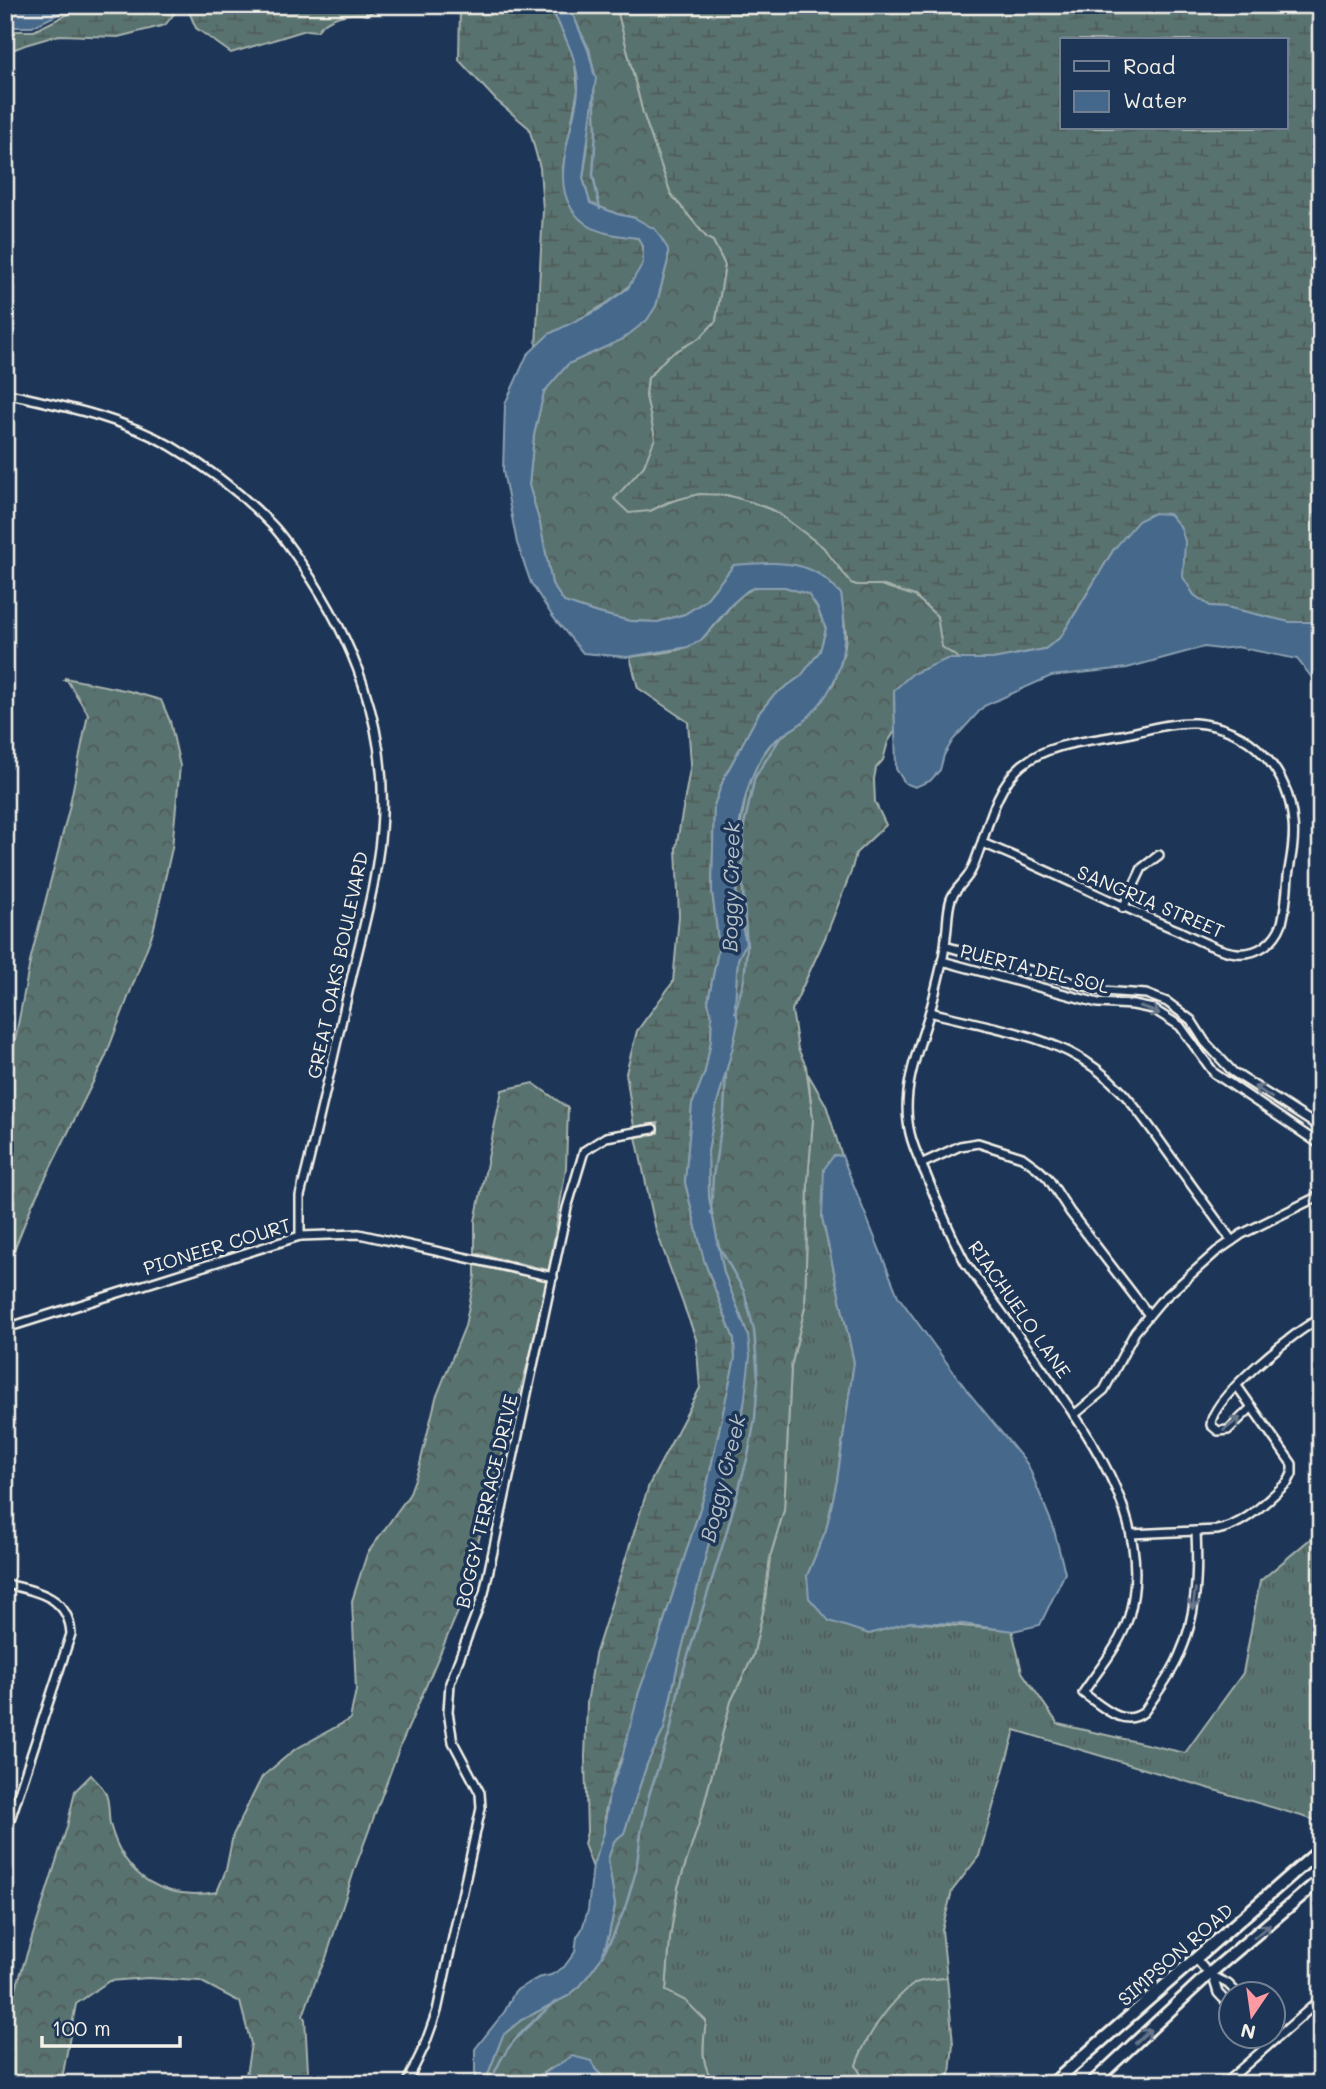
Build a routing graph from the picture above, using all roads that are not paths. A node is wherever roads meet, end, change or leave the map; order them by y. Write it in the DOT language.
graph roads {
  1 [pos="5,393"];
  2 [pos="982,843"];
  3 [pos="1159,855"];
  4 [pos="1123,908"];
  5 [pos="947,924"];
  6 [pos="945,946"];
  7 [pos="942,961"];
  8 [pos="930,1012"];
  9 [pos="1321,1128"];
  10 [pos="653,1129"];
  11 [pos="1321,1145"];
  12 [pos="921,1164"];
  13 [pos="1321,1195"];
  14 [pos="300,1236"];
  15 [pos="1232,1241"];
  16 [pos="554,1277"];
  17 [pos="1149,1315"];
  18 [pos="1321,1318"];
  19 [pos="16,1325"];
  20 [pos="1237,1386"];
  21 [pos="1252,1407"];
  22 [pos="1074,1415"];
  23 [pos="1196,1531"];
  24 [pos="1131,1534"];
  25 [pos="5,1584"];
  26 [pos="5,1835"];
  27 [pos="1321,1849"];
  28 [pos="1321,1879"];
  29 [pos="1196,1959"];
  30 [pos="1211,1976"];
  31 [pos="1220,1980"];
  32 [pos="1218,1993"];
  33 [pos="1321,1999"];
  34 [pos="1288,2026"];
  35 [pos="1263,2050"];
  36 [pos="406,2084"];
  37 [pos="1052,2084"];
  38 [pos="1091,2084"];
  39 [pos="1224,2084"];
  1 -- 14 [label="street, GREAT OAKS BOULEVARD"];
  2 -- 4 [label="street, SANGRIA STREET"];
  2 -- 4 [label="street, SANGRIA STREET"];
  2 -- 5 [label="street, SANGRIA STREET"];
  3 -- 4 [label="street"];
  5 -- 6 [label="street, RIACHUELO LANE"];
  6 -- 7 [label="street, RIACHUELO LANE"];
  9 -- 6 [label="street, PUERTA DEL SOL, one-way"];
  7 -- 8 [label="street, RIACHUELO LANE"];
  7 -- 11 [label="street, PUERTA DEL SOL, one-way"];
  8 -- 12 [label="street, RIACHUELO LANE"];
  8 -- 15 [label="street"];
  10 -- 16 [label="street, BOGGY TERRACE DRIVE"];
  12 -- 17 [label="street"];
  12 -- 22 [label="street, RIACHUELO LANE"];
  13 -- 15 [label="street"];
  14 -- 16 [label="street, PIONEER COURT"];
  14 -- 19 [label="street, PIONEER COURT"];
  15 -- 17 [label="street"];
  16 -- 36 [label="street, BOGGY TERRACE DRIVE"];
  17 -- 22 [label="street"];
  18 -- 20 [label="street"];
  20 -- 21 [label="street"];
  20 -- 21 [label="street, one-way"];
  21 -- 23 [label="street"];
  22 -- 24 [label="street, RIACHUELO LANE"];
  23 -- 24 [label="street"];
  23 -- 24 [label="street, RIACHUELO LANE, one-way"];
  25 -- 26 [label="street"];
  27 -- 29 [label="main road, SIMPSON ROAD"];
  30 -- 28 [label="main road, SIMPSON ROAD, one-way"];
  29 -- 30 [label="street"];
  29 -- 37 [label="main road, SIMPSON ROAD"];
  30 -- 31 [label="street"];
  30 -- 32 [label="street"];
  38 -- 30 [label="main road, SIMPSON ROAD, one-way"];
  33 -- 34 [label="street"];
  35 -- 39 [label="street"];
}
